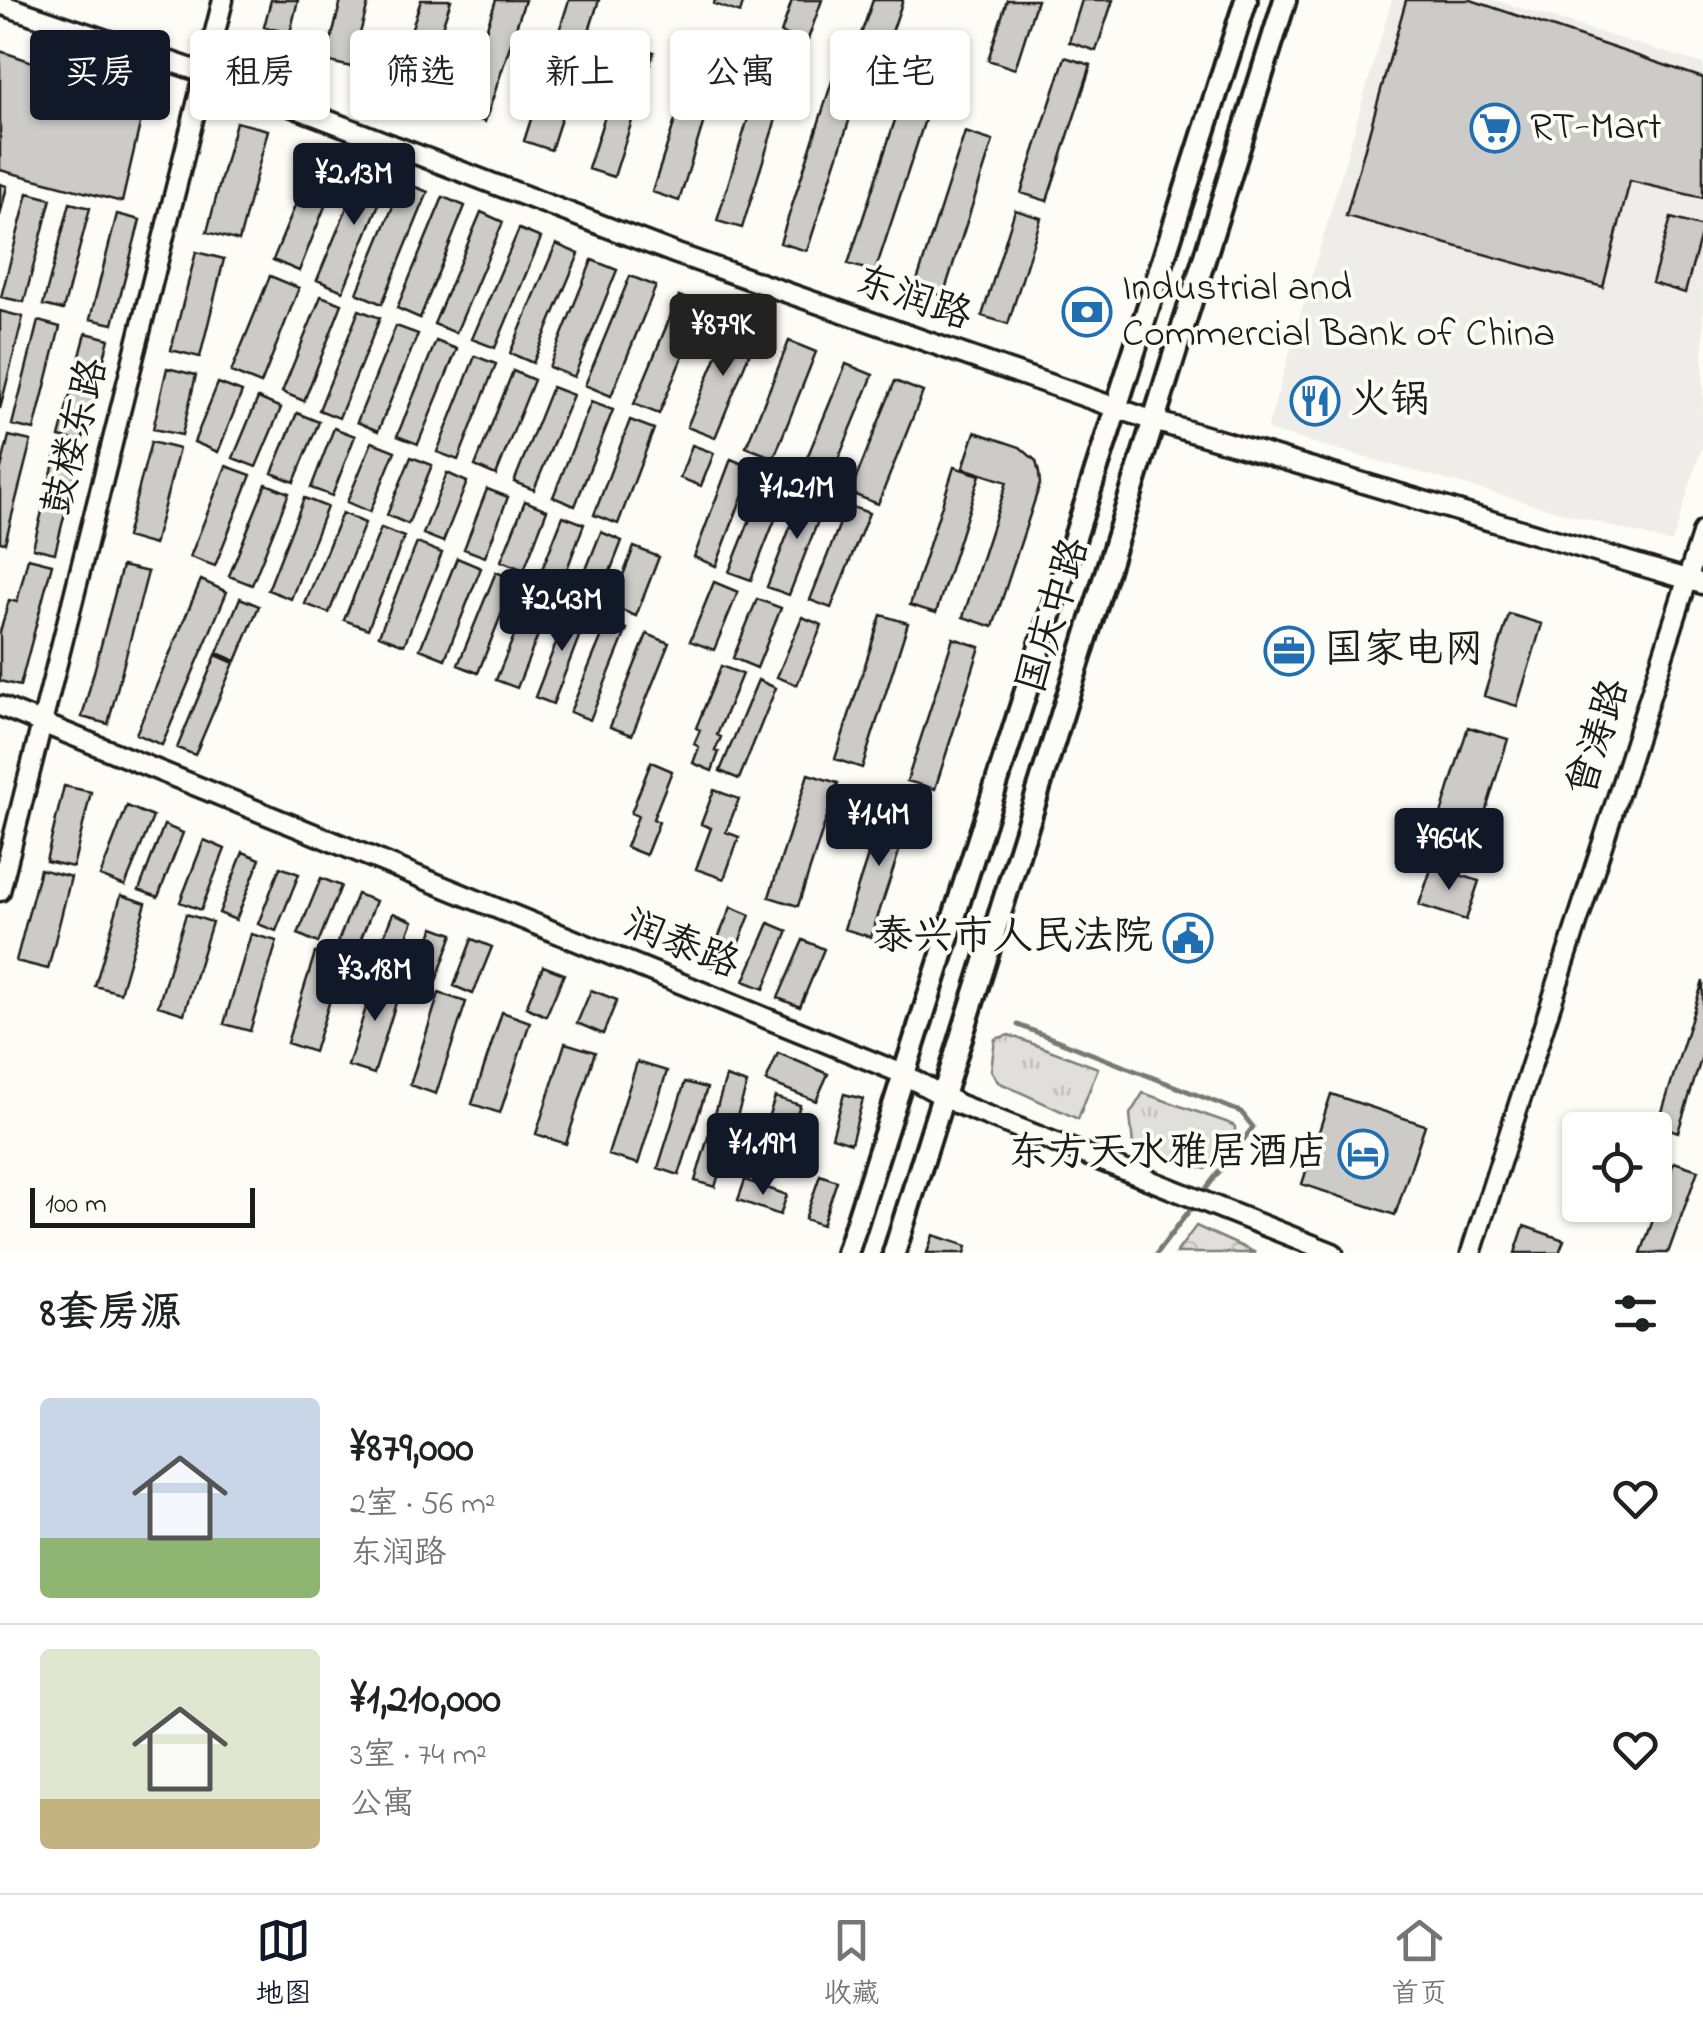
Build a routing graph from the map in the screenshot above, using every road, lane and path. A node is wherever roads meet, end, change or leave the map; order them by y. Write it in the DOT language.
graph roads {
  1 [pos="223,0"];
  2 [pos="1246,0"];
  3 [pos="1285,0"];
  4 [pos="0,4"];
  5 [pos="215,30"];
  6 [pos="190,67"];
  7 [pos="192,120"];
  8 [pos="328,120"];
  9 [pos="1118,408"];
  10 [pos="1152,420"];
  11 [pos="1703,531"];
  12 [pos="1695,582"];
  13 [pos="0,706"];
  14 [pos="43,722"];
  15 [pos="0,892"];
  16 [pos="902,1074"];
  17 [pos="944,1098"];
  18 [pos="847,1253"];
  19 [pos="894,1253"];
  20 [pos="1333,1253"];
  21 [pos="1471,1253"];
  1 -- 5 [label="street, 鼓楼东路"];
  2 -- 9 [label="main road"];
  3 -- 10 [label="main road, 国庆中路"];
  4 -- 6 [label="street, 东润路"];
  7 -- 14 [label="street, 鼓楼东路"];
  8 -- 9 [label="street, 东润路"];
  9 -- 10 [label="street, 东润路"];
  9 -- 16 [label="main road"];
  10 -- 12 [label="street, 东润路"];
  10 -- 17 [label="main road, 国庆中路"];
  11 -- 12 [label="street, 曾涛路"];
  12 -- 21 [label="street, 曾涛路"];
  13 -- 14 [label="street, 润泰路"];
  14 -- 15 [label="street, 鼓楼东路"];
  14 -- 16 [label="street, 润泰路"];
  16 -- 17 [label="street, 润泰路"];
  16 -- 18 [label="main road"];
  17 -- 19 [label="main road, 国庆中路"];
  17 -- 20 [label="street, 润泰路"];
}
